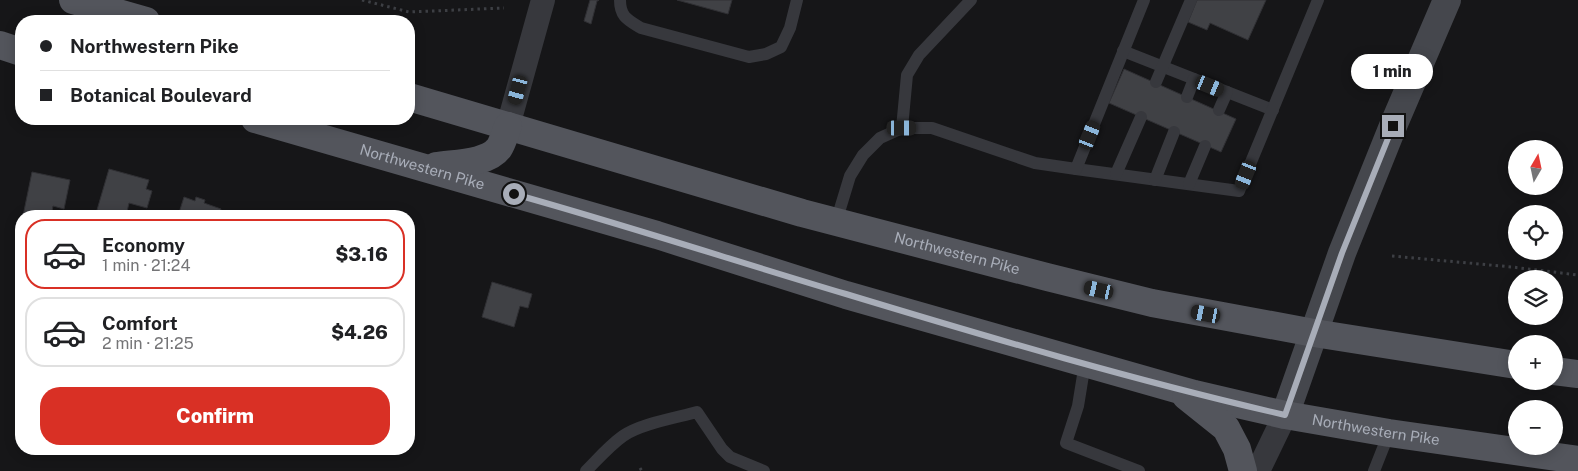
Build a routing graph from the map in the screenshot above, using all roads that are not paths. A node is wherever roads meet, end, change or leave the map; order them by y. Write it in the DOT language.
graph roads {
  1 [pos="73,0"];
  2 [pos="542,0"];
  3 [pos="620,0"];
  4 [pos="797,0"];
  5 [pos="971,0"];
  6 [pos="1144,0"];
  7 [pos="1191,0"];
  8 [pos="1318,0"];
  9 [pos="1447,0"];
  10 [pos="125,15"];
  11 [pos="0,46"];
  12 [pos="15,50"];
  13 [pos="1124,51"];
  14 [pos="1162,66"];
  15 [pos="1194,79"];
  16 [pos="1156,82"];
  17 [pos="1227,92"];
  18 [pos="1187,97"];
  19 [pos="415,100"];
  20 [pos="1219,110"];
  21 [pos="1273,110"];
  22 [pos="1141,117"];
  23 [pos="276,125"];
  24 [pos="508,126"];
  25 [pos="902,128"];
  26 [pos="1174,132"];
  27 [pos="1205,146"];
  28 [pos="424,168"];
  29 [pos="1076,169"];
  30 [pos="1116,174"];
  31 [pos="1154,180"];
  32 [pos="1189,184"];
  33 [pos="836,222"];
  34 [pos="1314,333"];
  35 [pos="1085,363"];
  36 [pos="1508,364"];
  37 [pos="1563,372"];
  38 [pos="1578,374"];
  39 [pos="1177,389"];
  40 [pos="1285,415"];
  41 [pos="1389,433"];
  42 [pos="1565,463"];
  43 [pos="586,471"];
  44 [pos="764,471"];
  45 [pos="1139,471"];
  46 [pos="1244,471"];
  47 [pos="1258,471"];
  48 [pos="1374,471"];
  1 -- 10 [label="main road"];
  2 -- 24 [label="street"];
  3 -- 4 [label="lane"];
  5 -- 25 [label="lane"];
  6 -- 13 [label="lane"];
  7 -- 14 [label="lane"];
  8 -- 21 [label="lane"];
  9 -- 34 [label="street"];
  11 -- 12 [label="main road"];
  13 -- 14 [label="lane"];
  13 -- 29 [label="lane"];
  14 -- 15 [label="lane"];
  14 -- 16 [label="lane"];
  15 -- 17 [label="lane"];
  15 -- 18 [label="lane"];
  17 -- 20 [label="lane"];
  17 -- 21 [label="lane"];
  19 -- 24 [label="main road, Northwestern Pike"];
  21 -- 32 [label="lane"];
  22 -- 30 [label="lane"];
  23 -- 28 [label="main road, Northwestern Pike"];
  24 -- 28 [label="main road"];
  24 -- 33 [label="main road, Northwestern Pike"];
  25 -- 29 [label="lane"];
  25 -- 33 [label="lane"];
  26 -- 31 [label="lane"];
  27 -- 32 [label="lane"];
  28 -- 35 [label="main road, Northwestern Pike"];
  29 -- 30 [label="lane"];
  30 -- 31 [label="lane"];
  31 -- 32 [label="lane"];
  33 -- 34 [label="main road, Northwestern Pike"];
  34 -- 36 [label="main road, Northwestern Pike"];
  34 -- 40 [label="street"];
  35 -- 39 [label="main road, Northwestern Pike"];
  35 -- 45 [label="lane"];
  37 -- 38 [label="main road"];
  39 -- 40 [label="main road, Northwestern Pike"];
  39 -- 46 [label="main road"];
  40 -- 41 [label="main road, Northwestern Pike"];
  40 -- 47 [label="street"];
  41 -- 42 [label="main road, Northwestern Pike"];
  41 -- 48 [label="lane"];
  43 -- 44 [label="lane"];
}
